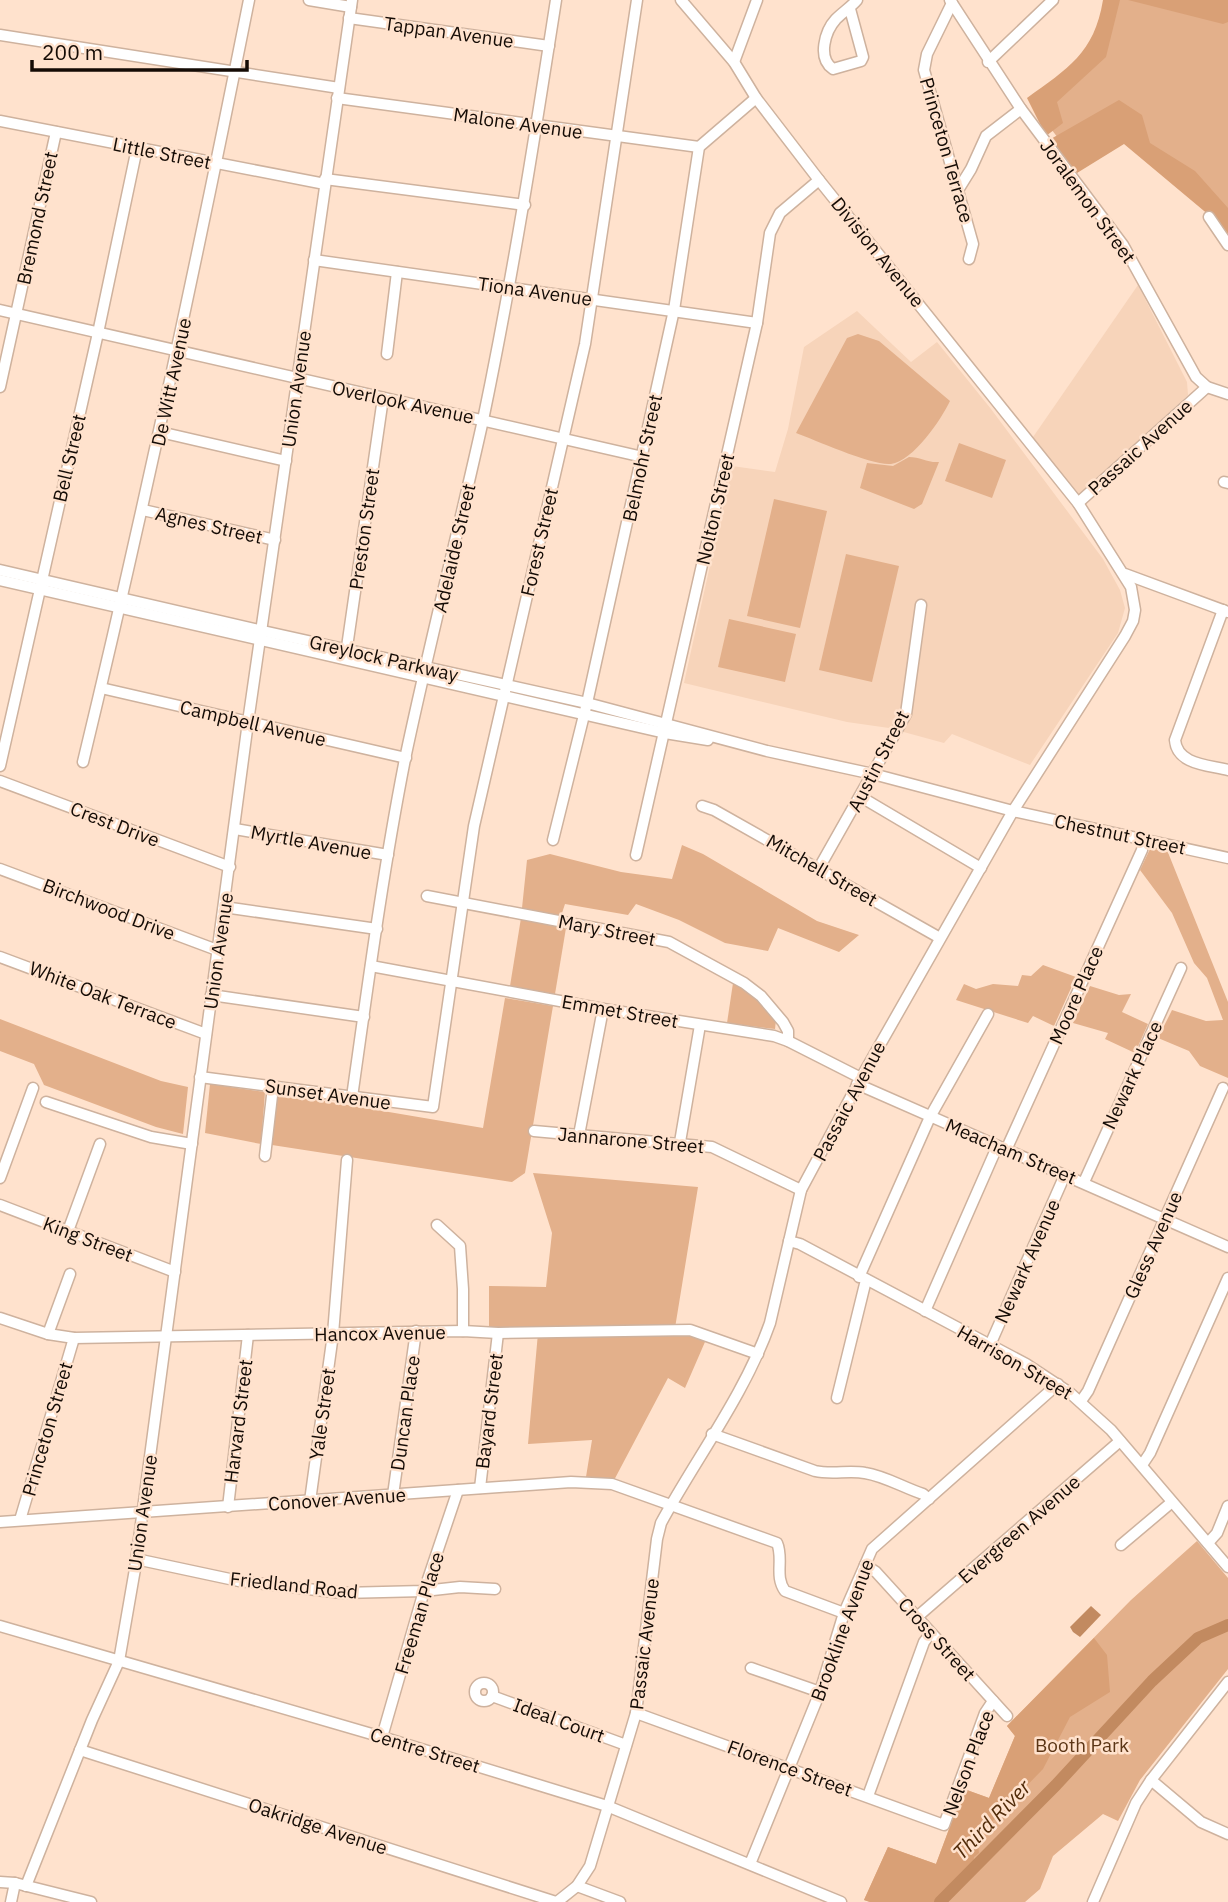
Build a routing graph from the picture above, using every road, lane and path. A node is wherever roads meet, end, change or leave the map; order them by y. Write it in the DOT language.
graph roads {
  1 [pos="248,0"];
  2 [pos="309,0"];
  3 [pos="556,0"];
  4 [pos="637,0"];
  5 [pos="681,0"];
  6 [pos="757,0"];
  7 [pos="857,0"];
  8 [pos="1053,0"];
  9 [pos="951,2"];
  10 [pos="351,3"];
  11 [pos="850,9"];
  12 [pos="349,18"];
  13 [pos="0,35"];
  14 [pos="549,46"];
  15 [pos="734,62"];
  16 [pos="988,62"];
  17 [pos="234,72"];
  18 [pos="338,93"];
  19 [pos="756,98"];
  20 [pos="1021,109"];
  21 [pos="0,121"];
  22 [pos="536,125"];
  23 [pos="56,132"];
  24 [pos="616,137"];
  25 [pos="699,147"];
  26 [pos="137,148"];
  27 [pos="216,163"];
  28 [pos="819,180"];
  29 [pos="325,182"];
  30 [pos="958,190"];
  31 [pos="525,205"];
  32 [pos="1209,218"];
  33 [pos="1228,245"];
  34 [pos="969,259"];
  35 [pos="314,260"];
  36 [pos="397,272"];
  37 [pos="510,287"];
  38 [pos="592,299"];
  39 [pos="0,310"];
  40 [pos="674,310"];
  41 [pos="16,314"];
  42 [pos="757,323"];
  43 [pos="98,333"];
  44 [pos="178,352"];
  45 [pos="387,354"];
  46 [pos="297,379"];
  47 [pos="0,387"];
  48 [pos="1207,387"];
  49 [pos="1228,394"];
  50 [pos="383,398"];
  51 [pos="483,419"];
  52 [pos="160,432"];
  53 [pos="564,438"];
  54 [pos="643,457"];
  55 [pos="286,461"];
  56 [pos="1078,503"];
  57 [pos="143,510"];
  58 [pos="275,540"];
  59 [pos="0,570"];
  60 [pos="1124,574"];
  61 [pos="0,580"];
  62 [pos="40,584"];
  63 [pos="121,603"];
  64 [pos="921,605"];
  65 [pos="1226,611"];
  66 [pos="262,635"];
  67 [pos="346,654"];
  68 [pos="426,673"];
  69 [pos="101,688"];
  70 [pos="505,691"];
  71 [pos="587,703"];
  72 [pos="584,714"];
  73 [pos="248,722"];
  74 [pos="666,728"];
  75 [pos="406,758"];
  76 [pos="83,762"];
  77 [pos="0,766"];
  78 [pos="1228,770"];
  79 [pos="873,774"];
  80 [pos="0,781"];
  81 [pos="861,797"];
  82 [pos="702,806"];
  83 [pos="1013,811"];
  84 [pos="235,829"];
  85 [pos="553,839"];
  86 [pos="1144,839"];
  87 [pos="388,855"];
  88 [pos="636,855"];
  89 [pos="1227,855"];
  90 [pos="230,867"];
  91 [pos="819,868"];
  92 [pos="981,868"];
  93 [pos="0,869"];
  94 [pos="427,896"];
  95 [pos="463,903"];
  96 [pos="224,907"];
  97 [pos="377,929"];
  98 [pos="940,938"];
  99 [pos="217,950"];
  100 [pos="0,957"];
  101 [pos="372,966"];
  102 [pos="1181,968"];
  103 [pos="452,981"];
  104 [pos="211,995"];
  105 [pos="603,1009"];
  106 [pos="988,1014"];
  107 [pos="364,1017"];
  108 [pos="700,1025"];
  109 [pos="206,1034"];
  110 [pos="788,1041"];
  111 [pos="200,1077"];
  112 [pos="859,1081"];
  113 [pos="437,1084"];
  114 [pos="273,1087"];
  115 [pos="33,1088"];
  116 [pos="1223,1088"];
  117 [pos="352,1097"];
  118 [pos="46,1102"];
  119 [pos="930,1117"];
  120 [pos="534,1130"];
  121 [pos="579,1135"];
  122 [pos="680,1142"];
  123 [pos="100,1144"];
  124 [pos="192,1144"];
  125 [pos="1002,1148"];
  126 [pos="265,1156"];
  127 [pos="347,1160"];
  128 [pos="1064,1177"];
  129 [pos="0,1178"];
  130 [pos="1084,1182"];
  131 [pos="801,1190"];
  132 [pos="0,1205"];
  133 [pos="1165,1218"];
  134 [pos="437,1225"];
  135 [pos="68,1231"];
  136 [pos="789,1241"];
  137 [pos="1228,1247"];
  138 [pos="176,1272"];
  139 [pos="70,1275"];
  140 [pos="863,1278"];
  141 [pos="1228,1278"];
  142 [pos="925,1311"];
  143 [pos="0,1318"];
  144 [pos="416,1331"];
  145 [pos="463,1331"];
  146 [pos="498,1333"];
  147 [pos="48,1334"];
  148 [pos="332,1334"];
  149 [pos="248,1335"];
  150 [pos="167,1336"];
  151 [pos="74,1338"];
  152 [pos="990,1345"];
  153 [pos="758,1354"];
  154 [pos="1058,1384"];
  155 [pos="837,1398"];
  156 [pos="1081,1401"];
  157 [pos="712,1434"];
  158 [pos="1120,1441"];
  159 [pos="1142,1465"];
  160 [pos="480,1488"];
  161 [pos="458,1490"];
  162 [pos="393,1495"];
  163 [pos="929,1499"];
  164 [pos="310,1501"];
  165 [pos="1172,1502"];
  166 [pos="670,1506"];
  167 [pos="1228,1506"];
  168 [pos="228,1507"];
  169 [pos="142,1512"];
  170 [pos="20,1520"];
  171 [pos="0,1522"];
  172 [pos="1208,1543"];
  173 [pos="1121,1545"];
  174 [pos="136,1559"];
  175 [pos="865,1565"];
  176 [pos="1228,1567"];
  177 [pos="495,1589"];
  178 [pos="424,1591"];
  179 [pos="844,1613"];
  180 [pos="917,1617"];
  181 [pos="0,1626"];
  182 [pos="931,1633"];
  183 [pos="119,1661"];
  184 [pos="751,1668"];
  185 [pos="1228,1682"];
  186 [pos="820,1692"];
  187 [pos="492,1696"];
  188 [pos="993,1701"];
  189 [pos="636,1713"];
  190 [pos="1007,1716"];
  191 [pos="383,1737"];
  192 [pos="626,1745"];
  193 [pos="80,1750"];
  194 [pos="790,1768"];
  195 [pos="1151,1780"];
  196 [pos="868,1796"];
  197 [pos="607,1806"];
  198 [pos="944,1825"];
  199 [pos="1228,1834"];
  200 [pos="750,1864"];
  201 [pos="0,1882"];
  202 [pos="15,1883"];
  203 [pos="26,1886"];
  204 [pos="577,1886"];
  205 [pos="11,1902"];
  206 [pos="91,1902"];
  207 [pos="557,1902"];
  208 [pos="620,1902"];
  209 [pos="841,1902"];
  210 [pos="1093,1902"];
  1 -- 17 [label="street, De Witt Avenue"];
  2 -- 10 [label="street"];
  3 -- 14 [label="street, Adelaide Street"];
  4 -- 24 [label="street, Forest Street"];
  5 -- 15 [label="street, Division Avenue"];
  6 -- 15 [label="street"];
  7 -- 11 [label="street"];
  8 -- 16 [label="street"];
  9 -- 16 [label="street, Joralemon Street"];
  9 -- 30 [label="street, Princeton Terrace"];
  10 -- 12 [label="street, Union Avenue"];
  11 -- 11 [label="street"];
  12 -- 14 [label="street, Tappan Avenue"];
  12 -- 18 [label="street, Union Avenue"];
  13 -- 17 [label="street, Malone Avenue"];
  14 -- 22 [label="street, Adelaide Street"];
  15 -- 19 [label="street, Division Avenue"];
  16 -- 20 [label="street, Joralemon Street"];
  17 -- 18 [label="street, Malone Avenue"];
  17 -- 27 [label="street, De Witt Avenue"];
  18 -- 22 [label="street, Malone Avenue"];
  18 -- 29 [label="street, Union Avenue"];
  19 -- 25 [label="street"];
  19 -- 28 [label="street, Division Avenue"];
  20 -- 30 [label="street"];
  20 -- 48 [label="street, Joralemon Street"];
  21 -- 23 [label="street, Little Street"];
  22 -- 24 [label="street, Malone Avenue"];
  22 -- 31 [label="street, Adelaide Street"];
  23 -- 26 [label="street, Little Street"];
  23 -- 41 [label="street, Bremond Street"];
  24 -- 25 [label="street, Malone Avenue"];
  24 -- 38 [label="street, Forest Street"];
  25 -- 40 [label="street, Belmohr Street"];
  26 -- 27 [label="street, Little Street"];
  26 -- 43 [label="street, Bell Street"];
  27 -- 29 [label="street, Little Street"];
  27 -- 44 [label="street, De Witt Avenue"];
  28 -- 42 [label="street, Nolton Street"];
  28 -- 56 [label="street, Division Avenue"];
  29 -- 31 [label="street, Little Street"];
  29 -- 35 [label="street, Union Avenue"];
  30 -- 34 [label="street, Princeton Terrace"];
  31 -- 37 [label="street, Adelaide Street"];
  32 -- 33 [label="street"];
  35 -- 36 [label="street, Tiona Avenue"];
  35 -- 46 [label="street, Union Avenue"];
  36 -- 37 [label="street, Tiona Avenue"];
  36 -- 45 [label="street"];
  37 -- 38 [label="street, Tiona Avenue"];
  37 -- 51 [label="street, Adelaide Street"];
  38 -- 40 [label="street, Tiona Avenue"];
  38 -- 53 [label="street, Forest Street"];
  39 -- 41 [label="street, Overlook Avenue"];
  40 -- 42 [label="street, Tiona Avenue"];
  40 -- 54 [label="street, Belmohr Street"];
  41 -- 43 [label="street, Overlook Avenue"];
  41 -- 47 [label="street, Bremond Street"];
  42 -- 74 [label="street, Nolton Street"];
  43 -- 44 [label="street, Overlook Avenue"];
  43 -- 62 [label="street, Bell Street"];
  44 -- 46 [label="street, Overlook Avenue"];
  44 -- 52 [label="street, De Witt Avenue"];
  46 -- 50 [label="street, Overlook Avenue"];
  46 -- 55 [label="street, Union Avenue"];
  48 -- 49 [label="street"];
  48 -- 56 [label="street, Passaic Avenue"];
  50 -- 51 [label="street, Overlook Avenue"];
  50 -- 67 [label="street, Preston Street"];
  51 -- 53 [label="street, Overlook Avenue"];
  51 -- 68 [label="street, Adelaide Street"];
  52 -- 55 [label="street"];
  52 -- 57 [label="street, De Witt Avenue"];
  53 -- 54 [label="street, Overlook Avenue"];
  53 -- 70 [label="street, Forest Street"];
  54 -- 71 [label="street, Belmohr Street"];
  55 -- 58 [label="street, Union Avenue"];
  56 -- 60 [label="street, Passaic Avenue"];
  57 -- 58 [label="street, Agnes Street"];
  57 -- 63 [label="street, De Witt Avenue"];
  58 -- 66 [label="street, Union Avenue"];
  59 -- 62 [label="street, Greylock Parkway"];
  60 -- 65 [label="street"];
  60 -- 83 [label="street, Passaic Avenue"];
  61 -- 62 [label="street, Greylock Parkway"];
  62 -- 63 [label="street, Greylock Parkway"];
  62 -- 77 [label="street, Bell Street"];
  63 -- 66 [label="street, Greylock Parkway"];
  63 -- 69 [label="street, De Witt Avenue"];
  64 -- 79 [label="street, Austin Street"];
  65 -- 78 [label="street"];
  66 -- 67 [label="street, Greylock Parkway"];
  66 -- 73 [label="street, Union Avenue"];
  67 -- 68 [label="street, Greylock Parkway"];
  68 -- 70 [label="street, Greylock Parkway"];
  68 -- 75 [label="street, Adelaide Street"];
  69 -- 73 [label="street, Campbell Avenue"];
  69 -- 76 [label="street, De Witt Avenue"];
  70 -- 71 [label="street, Greylock Parkway"];
  70 -- 72 [label="street, Greylock Parkway"];
  70 -- 95 [label="street, Forest Street"];
  71 -- 72 [label="street, Belmohr Street"];
  71 -- 74 [label="street, Greylock Parkway"];
  72 -- 74 [label="street, Greylock Parkway"];
  72 -- 85 [label="street, Belmohr Street"];
  73 -- 75 [label="street, Campbell Avenue"];
  73 -- 84 [label="street, Union Avenue"];
  74 -- 79 [label="street, Greylock Parkway"];
  74 -- 88 [label="street, Nolton Street"];
  75 -- 87 [label="street, Adelaide Street"];
  79 -- 81 [label="street, Austin Street"];
  79 -- 83 [label="street, Greylock Parkway"];
  80 -- 90 [label="street, Crest Drive"];
  81 -- 91 [label="street, Austin Street"];
  81 -- 92 [label="street"];
  82 -- 91 [label="street, Mitchell Street"];
  83 -- 86 [label="street, Chestnut Street"];
  83 -- 92 [label="street, Passaic Avenue"];
  84 -- 87 [label="street, Myrtle Avenue"];
  84 -- 90 [label="street, Union Avenue"];
  86 -- 89 [label="street, Chestnut Street"];
  86 -- 125 [label="street, Moore Place"];
  87 -- 97 [label="street, Adelaide Street"];
  90 -- 96 [label="street, Union Avenue"];
  91 -- 98 [label="street, Mitchell Street"];
  92 -- 98 [label="street, Passaic Avenue"];
  93 -- 99 [label="street, Birchwood Drive"];
  94 -- 95 [label="street, Mary Street"];
  95 -- 103 [label="street, Forest Street"];
  95 -- 110 [label="street, Mary Street"];
  96 -- 97 [label="street"];
  96 -- 99 [label="street, Union Avenue"];
  97 -- 101 [label="street, Adelaide Street"];
  98 -- 112 [label="street, Passaic Avenue"];
  99 -- 104 [label="street, Union Avenue"];
  100 -- 109 [label="street, White Oak Terrace"];
  101 -- 103 [label="street, Emmet Street"];
  101 -- 107 [label="street, Adelaide Street"];
  102 -- 130 [label="street, Newark Place"];
  103 -- 105 [label="street, Emmet Street"];
  103 -- 113 [label="street, Forest Street"];
  104 -- 107 [label="street"];
  104 -- 109 [label="street, Union Avenue"];
  105 -- 108 [label="street, Emmet Street"];
  105 -- 121 [label="street"];
  106 -- 119 [label="street"];
  107 -- 117 [label="street, Adelaide Street"];
  108 -- 110 [label="street, Emmet Street"];
  108 -- 122 [label="street"];
  109 -- 111 [label="street, Union Avenue"];
  110 -- 112 [label="street, Emmet Street"];
  111 -- 114 [label="street, Sunset Avenue"];
  111 -- 124 [label="street, Union Avenue"];
  112 -- 119 [label="street, Meacham Street"];
  112 -- 131 [label="street, Passaic Avenue"];
  113 -- 117 [label="street, Sunset Avenue"];
  114 -- 117 [label="street, Sunset Avenue"];
  114 -- 126 [label="street"];
  115 -- 129 [label="street"];
  116 -- 133 [label="street, Gless Avenue"];
  118 -- 124 [label="street"];
  119 -- 125 [label="street, Meacham Street"];
  119 -- 140 [label="street"];
  120 -- 121 [label="street, Jannarone Street"];
  121 -- 122 [label="street, Jannarone Street"];
  122 -- 131 [label="street, Jannarone Street"];
  123 -- 135 [label="street"];
  124 -- 138 [label="street, Union Avenue"];
  125 -- 128 [label="street, Meacham Street"];
  125 -- 142 [label="street, Moore Place"];
  127 -- 148 [label="street, Yale Street"];
  128 -- 130 [label="street, Meacham Street"];
  128 -- 152 [label="street, Newark Avenue"];
  130 -- 133 [label="street, Meacham Street"];
  131 -- 136 [label="street, Passaic Avenue"];
  132 -- 135 [label="street, King Street"];
  133 -- 137 [label="street, Meacham Street"];
  133 -- 156 [label="street, Gless Avenue"];
  134 -- 145 [label="street"];
  135 -- 138 [label="street, King Street"];
  136 -- 140 [label="street, Harrison Street"];
  136 -- 153 [label="street, Passaic Avenue"];
  138 -- 150 [label="street, Union Avenue"];
  139 -- 147 [label="street"];
  140 -- 142 [label="street, Harrison Street"];
  140 -- 155 [label="street"];
  141 -- 159 [label="street"];
  142 -- 152 [label="street, Harrison Street"];
  143 -- 147 [label="street, Hancox Avenue"];
  144 -- 145 [label="street, Hancox Avenue"];
  144 -- 148 [label="street, Hancox Avenue"];
  144 -- 162 [label="street, Duncan Place"];
  145 -- 146 [label="street, Hancox Avenue"];
  146 -- 153 [label="street, Hancox Avenue"];
  146 -- 160 [label="street, Bayard Street"];
  147 -- 151 [label="street, Hancox Avenue"];
  148 -- 149 [label="street, Hancox Avenue"];
  148 -- 164 [label="street, Yale Street"];
  149 -- 150 [label="street, Hancox Avenue"];
  149 -- 168 [label="street, Harvard Street"];
  150 -- 151 [label="street, Hancox Avenue"];
  150 -- 169 [label="street, Union Avenue"];
  151 -- 170 [label="street, Princeton Street"];
  152 -- 154 [label="street, Harrison Street"];
  153 -- 157 [label="street, Passaic Avenue"];
  154 -- 156 [label="street, Harrison Street"];
  154 -- 163 [label="street, Brookline Avenue"];
  156 -- 158 [label="street, Harrison Street"];
  157 -- 163 [label="street"];
  157 -- 166 [label="street, Passaic Avenue"];
  158 -- 159 [label="street, Harrison Street"];
  158 -- 180 [label="street, Evergreen Avenue"];
  159 -- 165 [label="street, Harrison Street"];
  160 -- 161 [label="street, Conover Avenue"];
  160 -- 166 [label="street, Conover Avenue"];
  161 -- 162 [label="street, Conover Avenue"];
  161 -- 178 [label="street, Freeman Place"];
  162 -- 164 [label="street, Conover Avenue"];
  163 -- 175 [label="street, Brookline Avenue"];
  164 -- 168 [label="street, Conover Avenue"];
  165 -- 172 [label="street, Harrison Street"];
  165 -- 173 [label="street"];
  166 -- 179 [label="street, Conover Avenue"];
  166 -- 189 [label="street, Passaic Avenue"];
  167 -- 172 [label="street"];
  168 -- 169 [label="street, Conover Avenue"];
  169 -- 170 [label="street, Conover Avenue"];
  169 -- 174 [label="street, Union Avenue"];
  170 -- 171 [label="street, Conover Avenue"];
  172 -- 176 [label="street, Harrison Street"];
  174 -- 178 [label="street, Friedland Road"];
  174 -- 183 [label="street, Union Avenue"];
  175 -- 179 [label="street, Brookline Avenue"];
  175 -- 180 [label="street, Cross Street"];
  177 -- 178 [label="street, Friedland Road"];
  178 -- 191 [label="street, Freeman Place"];
  179 -- 186 [label="street, Brookline Avenue"];
  180 -- 182 [label="street, Cross Street"];
  181 -- 183 [label="street, Centre Street"];
  182 -- 188 [label="street, Cross Street"];
  182 -- 196 [label="street"];
  183 -- 191 [label="street, Centre Street"];
  183 -- 193 [label="street, Union Avenue"];
  184 -- 186 [label="street"];
  185 -- 195 [label="street"];
  186 -- 194 [label="street, Brookline Avenue"];
  187 -- 192 [label="street, Ideal Court"];
  188 -- 190 [label="street, Cross Street"];
  188 -- 198 [label="street, Nelson Place"];
  189 -- 192 [label="street, Passaic Avenue"];
  189 -- 194 [label="street, Florence Street"];
  191 -- 197 [label="street, Centre Street"];
  192 -- 197 [label="street, Passaic Avenue"];
  193 -- 203 [label="street, Union Avenue"];
  193 -- 207 [label="street, Oakridge Avenue"];
  194 -- 196 [label="street, Florence Street"];
  194 -- 200 [label="street, Brookline Avenue"];
  195 -- 199 [label="street"];
  195 -- 210 [label="street"];
  196 -- 198 [label="street, Florence Street"];
  197 -- 200 [label="street, Centre Street"];
  197 -- 204 [label="street, Passaic Avenue"];
  200 -- 209 [label="street, Centre Street"];
  201 -- 202 [label="street"];
  202 -- 203 [label="street"];
  202 -- 205 [label="street"];
  203 -- 206 [label="street"];
  204 -- 207 [label="street, Passaic Avenue"];
  204 -- 208 [label="street"];
}
